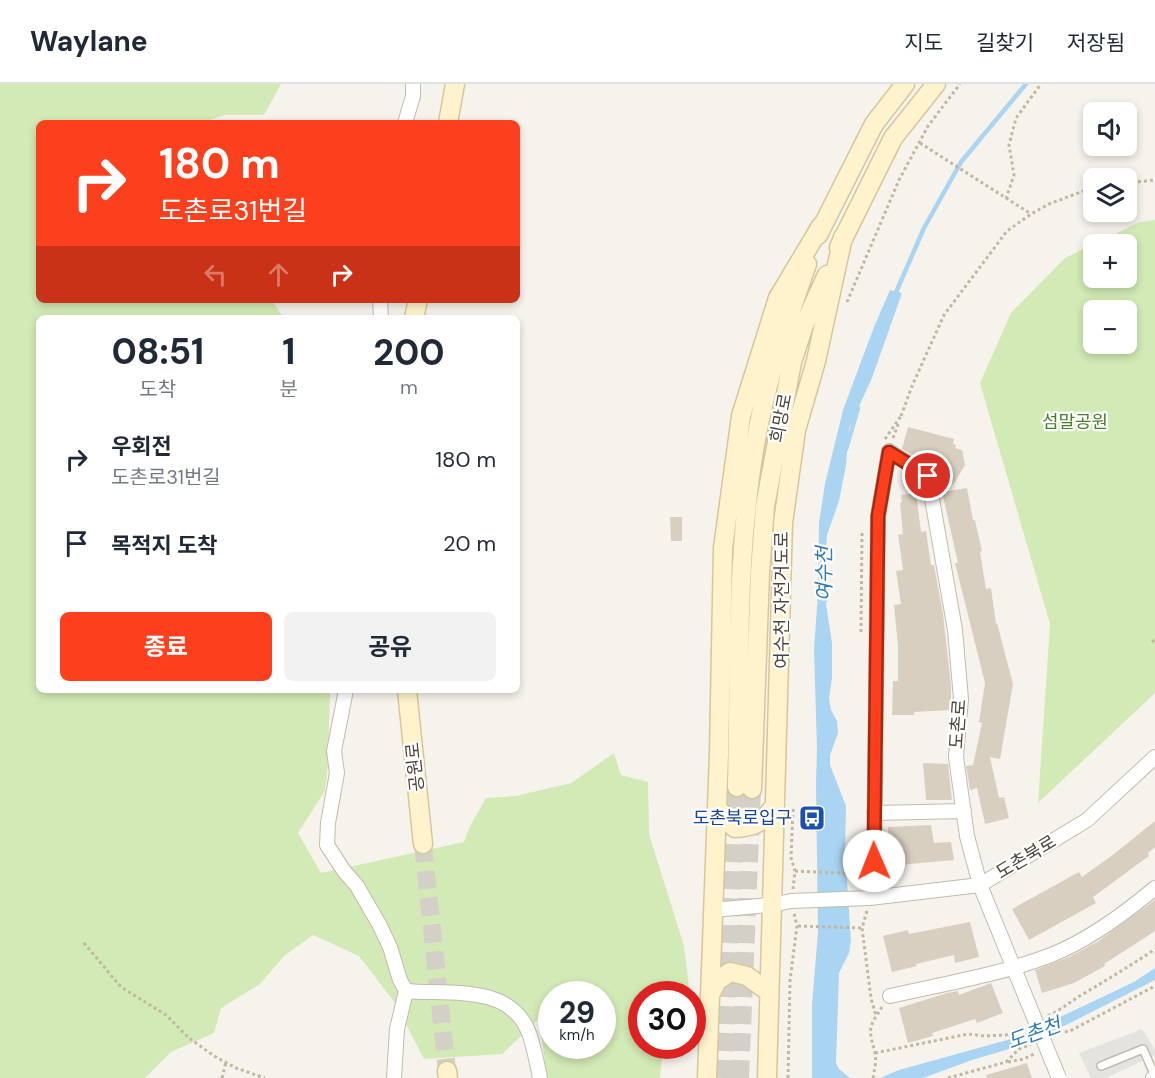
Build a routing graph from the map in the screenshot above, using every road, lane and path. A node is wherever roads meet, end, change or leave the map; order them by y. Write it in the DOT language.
graph roads {
  1 [pos="413,84"];
  2 [pos="905,84"];
  3 [pos="936,84"];
  4 [pos="960,84"];
  5 [pos="1041,84"];
  6 [pos="452,87"];
  7 [pos="406,120"];
  8 [pos="448,120"];
  9 [pos="920,143"];
  10 [pos="1155,180"];
  11 [pos="1137,182"];
  12 [pos="1083,191"];
  13 [pos="1006,199"];
  14 [pos="1031,214"];
  15 [pos="821,226"];
  16 [pos="843,237"];
  17 [pos="846,305"];
  18 [pos="889,452"];
  19 [pos="345,693"];
  20 [pos="407,693"];
  21 [pos="1155,757"];
  22 [pos="793,799"];
  23 [pos="775,806"];
  24 [pos="717,807"];
  25 [pos="964,811"];
  26 [pos="874,813"];
  27 [pos="423,844"];
  28 [pos="874,861"];
  29 [pos="795,871"];
  30 [pos="865,874"];
  31 [pos="980,885"];
  32 [pos="1155,888"];
  33 [pos="870,898"];
  34 [pos="791,901"];
  35 [pos="771,905"];
  36 [pos="712,910"];
  37 [pos="797,926"];
  38 [pos="862,928"];
  39 [pos="84,943"];
  40 [pos="1013,967"];
  41 [pos="406,991"];
  42 [pos="769,992"];
  43 [pos="709,996"];
  44 [pos="890,996"];
  45 [pos="876,1016"];
  46 [pos="1046,1048"];
  47 [pos="226,1062"];
  48 [pos="1003,1063"];
  49 [pos="1101,1066"];
  50 [pos="1154,1077"];
  51 [pos="222,1078"];
  52 [pos="265,1078"];
  53 [pos="394,1078"];
  54 [pos="540,1078"];
  55 [pos="707,1078"];
  56 [pos="767,1078"];
  57 [pos="788,1078"];
  58 [pos="873,1078"];
  59 [pos="1059,1078"];
  1 -- 7 [label="street"];
  2 -- 15 [label="main road, 희망로"];
  3 -- 16 [label="main road, 희망로"];
  4 -- 9 [label="path"];
  5 -- 13 [label="path"];
  6 -- 8 [label="main road"];
  9 -- 13 [label="path"];
  9 -- 17 [label="path"];
  10 -- 11 [label="path"];
  12 -- 14 [label="path"];
  13 -- 14 [label="path"];
  14 -- 18 [label="path"];
  15 -- 16 [label="main road, 희망로"];
  15 -- 24 [label="main road"];
  16 -- 23 [label="main road"];
  18 -- 25 [label="street, 도촌로"];
  18 -- 26 [label="street"];
  19 -- 41 [label="street"];
  20 -- 27 [label="main road, 공원로"];
  21 -- 31 [label="street, 도촌북로"];
  22 -- 29 [label="path"];
  23 -- 24 [label="main road"];
  23 -- 35 [label="main road"];
  24 -- 36 [label="main road"];
  25 -- 26 [label="street"];
  25 -- 31 [label="street, 도촌로"];
  26 -- 28 [label="street"];
  29 -- 30 [label="path"];
  29 -- 34 [label="path"];
  31 -- 33 [label="street, 도촌북로"];
  31 -- 40 [label="street, 도촌로"];
  32 -- 40 [label="street"];
  33 -- 34 [label="street, 도촌북로"];
  33 -- 38 [label="path"];
  34 -- 35 [label="street"];
  34 -- 37 [label="path"];
  35 -- 36 [label="street"];
  35 -- 42 [label="main road"];
  36 -- 43 [label="main road"];
  37 -- 38 [label="path"];
  37 -- 57 [label="path"];
  38 -- 45 [label="path"];
  39 -- 47 [label="path"];
  40 -- 44 [label="street"];
  40 -- 46 [label="street, 도촌로, bridge"];
  41 -- 53 [label="street"];
  41 -- 54 [label="street"];
  42 -- 43 [label="main road"];
  42 -- 56 [label="main road"];
  43 -- 55 [label="main road"];
  44 -- 45 [label="path"];
  45 -- 58 [label="path"];
  46 -- 48 [label="path"];
  46 -- 59 [label="street, 도촌로, bridge"];
  47 -- 51 [label="path"];
  47 -- 52 [label="path"];
  49 -- 50 [label="lane"];
}
